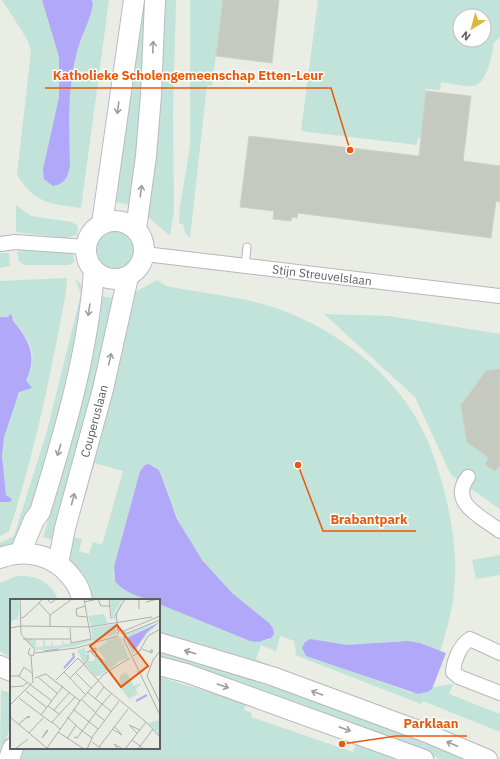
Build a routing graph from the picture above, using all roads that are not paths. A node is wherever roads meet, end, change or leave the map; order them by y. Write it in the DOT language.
graph roads {
  1 [pos="134,0"];
  2 [pos="155,0"];
  3 [pos="102,224"];
  4 [pos="136,229"];
  5 [pos="0,244"];
  6 [pos="86,246"];
  7 [pos="247,247"];
  8 [pos="145,254"];
  9 [pos="245,266"];
  10 [pos="94,271"];
  11 [pos="128,277"];
  12 [pos="500,296"];
  13 [pos="468,477"];
  14 [pos="500,531"];
  15 [pos="26,557"];
  16 [pos="0,558"];
  17 [pos="58,564"];
  18 [pos="0,570"];
  19 [pos="70,599"];
  20 [pos="82,599"];
  21 [pos="160,642"];
  22 [pos="500,653"];
  23 [pos="0,666"];
  24 [pos="160,666"];
  25 [pos="10,671"];
  26 [pos="0,678"];
  27 [pos="10,682"];
  28 [pos="500,693"];
  29 [pos="13,749"];
  30 [pos="8,759"];
  31 [pos="424,759"];
  32 [pos="488,759"];
  1 -- 3 [label="main road, one-way"];
  4 -- 2 [label="main road, one-way"];
  3 -- 4 [label="main road"];
  3 -- 6 [label="main road"];
  4 -- 8 [label="main road"];
  5 -- 6 [label="street"];
  6 -- 10 [label="main road"];
  7 -- 9 [label="lane"];
  8 -- 9 [label="street, Stijn Streuvelslaan"];
  8 -- 11 [label="main road"];
  9 -- 12 [label="street, Stijn Streuvelslaan"];
  10 -- 11 [label="main road"];
  10 -- 15 [label="main road, one-way"];
  17 -- 11 [label="main road, Couperuslaan, one-way"];
  13 -- 14 [label="street"];
  15 -- 16 [label="main road"];
  15 -- 17 [label="main road"];
  15 -- 18 [label="main road"];
  15 -- 19 [label="main road"];
  17 -- 20 [label="main road"];
  32 -- 21 [label="street, one-way"];
  22 -- 28 [label="street"];
  23 -- 25 [label="main road"];
  24 -- 31 [label="street, one-way"];
  26 -- 27 [label="main road"];
  29 -- 30 [label="main road"];
}
